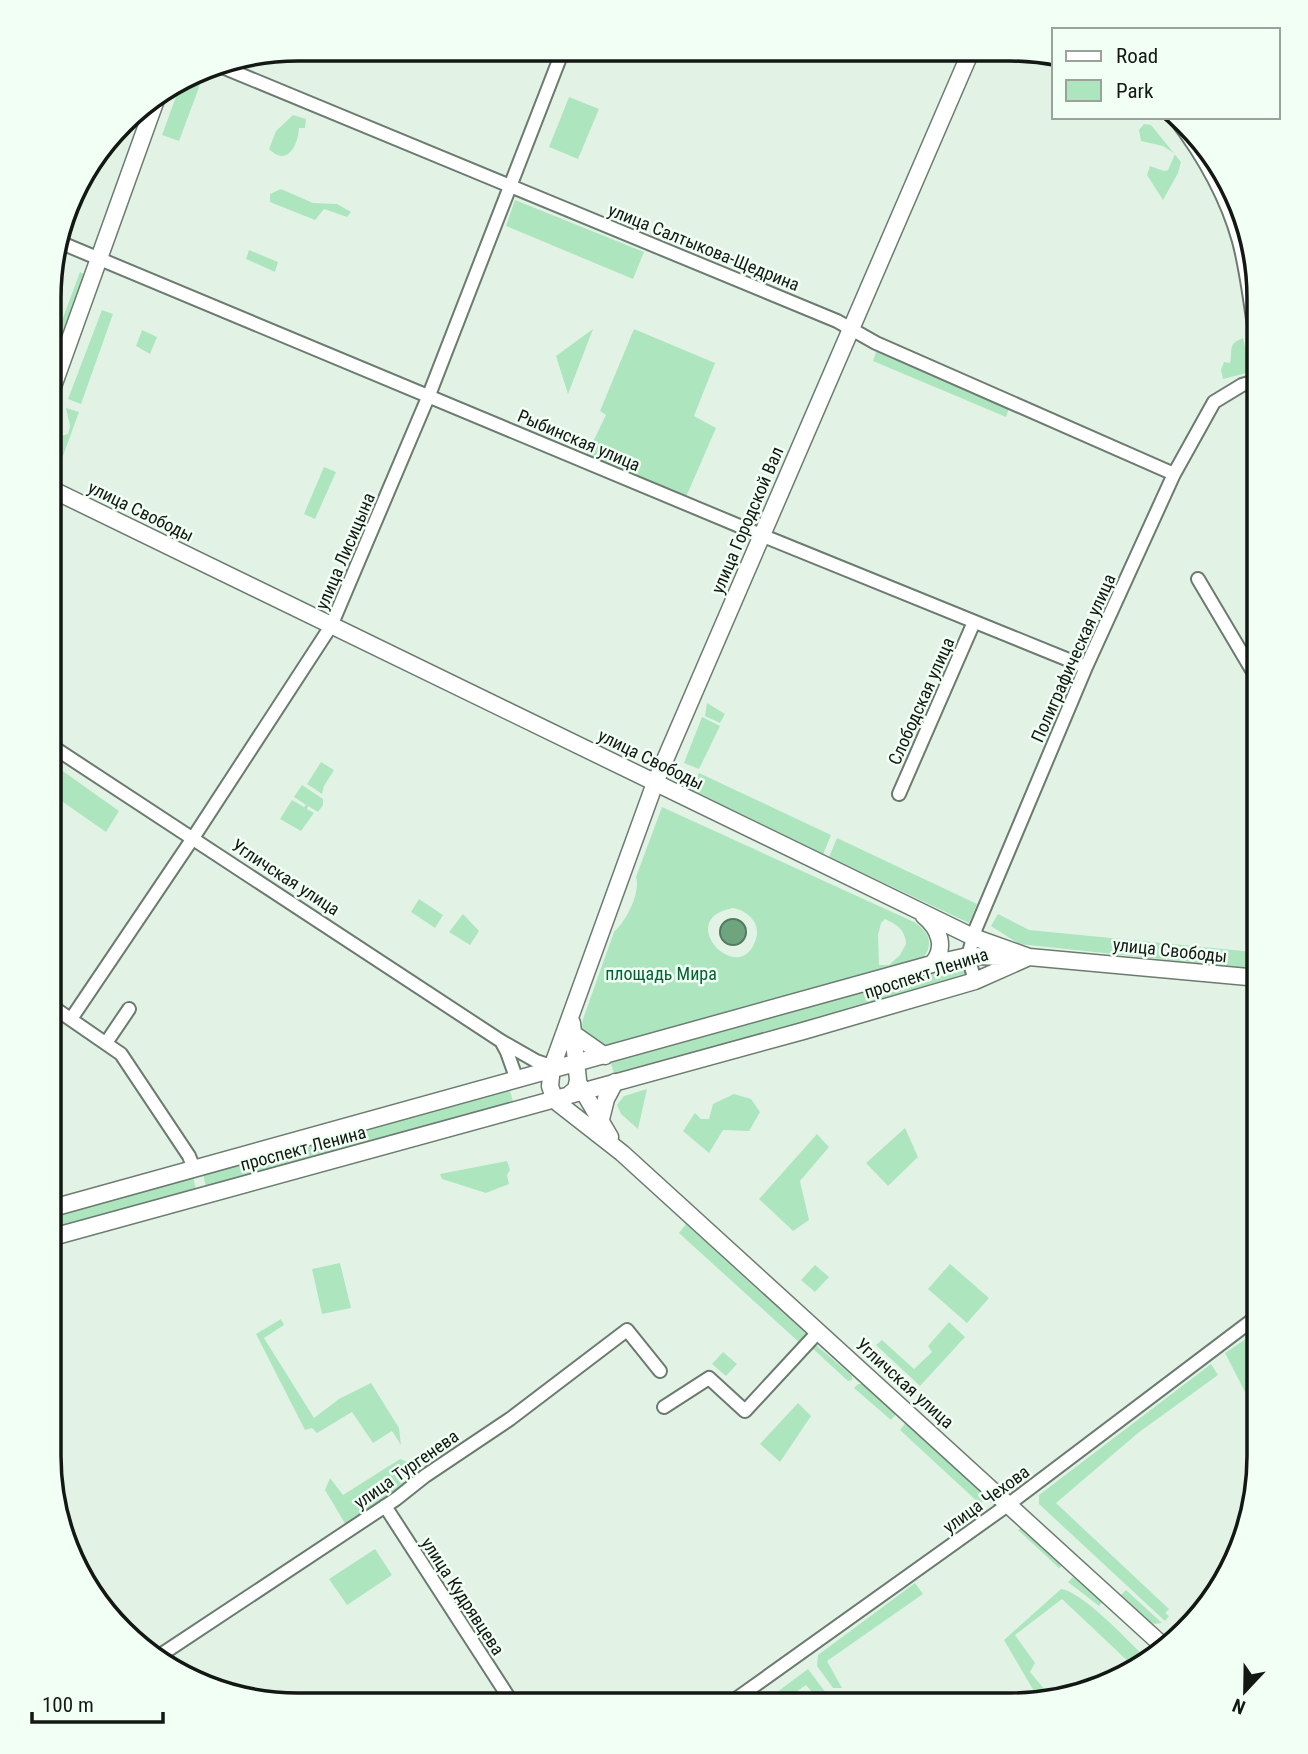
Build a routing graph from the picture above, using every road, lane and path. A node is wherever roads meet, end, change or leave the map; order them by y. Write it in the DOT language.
graph roads {
  1 [pos="967,61"];
  2 [pos="558,62"];
  3 [pos="232,71"];
  4 [pos="153,112"];
  5 [pos="1218,185"];
  6 [pos="510,186"];
  7 [pos="67,246"];
  8 [pos="100,260"];
  9 [pos="1246,276"];
  10 [pos="850,329"];
  11 [pos="61,366"];
  12 [pos="1247,384"];
  13 [pos="429,395"];
  14 [pos="1174,474"];
  15 [pos="61,494"];
  16 [pos="761,536"];
  17 [pos="1198,579"];
  18 [pos="974,622"];
  19 [pos="331,626"];
  20 [pos="1247,661"];
  21 [pos="1086,667"];
  22 [pos="61,753"];
  23 [pos="655,783"];
  24 [pos="899,794"];
  25 [pos="193,838"];
  26 [pos="917,910"];
  27 [pos="973,937"];
  28 [pos="968,956"];
  29 [pos="1029,957"];
  30 [pos="932,964"];
  31 [pos="1246,977"];
  32 [pos="975,981"];
  33 [pos="129,1009"];
  34 [pos="61,1013"];
  35 [pos="71,1019"];
  36 [pos="567,1036"];
  37 [pos="500,1041"];
  38 [pos="106,1043"];
  39 [pos="605,1056"];
  40 [pos="562,1079"];
  41 [pos="517,1080"];
  42 [pos="615,1082"];
  43 [pos="600,1123"];
  44 [pos="622,1153"];
  45 [pos="194,1169"];
  46 [pos="203,1196"];
  47 [pos="61,1206"];
  48 [pos="61,1235"];
  49 [pos="1246,1324"];
  50 [pos="819,1331"];
  51 [pos="660,1371"];
  52 [pos="664,1407"];
  53 [pos="1009,1504"];
  54 [pos="385,1506"];
  55 [pos="1158,1640"];
  56 [pos="166,1652"];
  57 [pos="506,1693"];
  58 [pos="744,1693"];
  1 -- 10 [label="main road, улица Городской Вал"];
  2 -- 6 [label="street, улица Лисицына"];
  3 -- 6 [label="street, улица Салтыкова-Щедрина"];
  4 -- 8 [label="main road"];
  5 -- 9 [label="street"];
  6 -- 10 [label="street, улица Салтыкова-Щедрина"];
  6 -- 13 [label="street, улица Лисицына"];
  7 -- 8 [label="street, Рыбинская улица"];
  8 -- 11 [label="main road"];
  8 -- 13 [label="street, Рыбинская улица"];
  10 -- 14 [label="street, улица Салтыкова-Щедрина"];
  10 -- 16 [label="main road, улица Городской Вал"];
  12 -- 14 [label="street, Полиграфическая улица"];
  13 -- 16 [label="street, Рыбинская улица"];
  13 -- 19 [label="street, улица Лисицына"];
  14 -- 21 [label="street, Полиграфическая улица"];
  15 -- 19 [label="main road, улица Свободы"];
  16 -- 18 [label="street, Рыбинская улица"];
  16 -- 23 [label="main road, улица Городской Вал"];
  17 -- 20 [label="street"];
  18 -- 21 [label="street, Рыбинская улица"];
  18 -- 24 [label="street, Слободская улица"];
  19 -- 23 [label="main road, улица Свободы"];
  19 -- 25 [label="street, улица Лисицына"];
  21 -- 27 [label="street, Полиграфическая улица"];
  22 -- 25 [label="street, Угличская улица"];
  23 -- 26 [label="main road, улица Свободы"];
  23 -- 36 [label="main road, улица Городской Вал"];
  25 -- 35 [label="street, улица Лисицына"];
  25 -- 37 [label="street, Угличская улица"];
  26 -- 27 [label="main road, улица Свободы"];
  26 -- 30 [label="main road"];
  27 -- 28 [label="street, Полиграфическая улица"];
  27 -- 29 [label="main road, улица Свободы"];
  28 -- 29 [label="main road, проспект Ленина"];
  28 -- 30 [label="main road, проспект Ленина"];
  28 -- 32 [label="street"];
  29 -- 31 [label="main road, улица Свободы"];
  29 -- 32 [label="main road, проспект Ленина"];
  30 -- 39 [label="main road, проспект Ленина"];
  32 -- 42 [label="main road, проспект Ленина"];
  33 -- 38 [label="street"];
  34 -- 35 [label="street"];
  35 -- 38 [label="street"];
  36 -- 39 [label="main road"];
  36 -- 40 [label="main road"];
  36 -- 40 [label="main road, улица Городской Вал"];
  37 -- 40 [label="street, Угличская улица"];
  37 -- 41 [label="street"];
  38 -- 45 [label="street"];
  39 -- 40 [label="main road, проспект Ленина"];
  40 -- 41 [label="main road, проспект Ленина"];
  40 -- 42 [label="main road, проспект Ленина"];
  40 -- 43 [label="main road, Угличская улица"];
  40 -- 44 [label="main road, Угличская улица"];
  40 -- 46 [label="main road, проспект Ленина"];
  41 -- 45 [label="main road, проспект Ленина"];
  42 -- 43 [label="main road"];
  43 -- 44 [label="main road, Угличская улица"];
  44 -- 50 [label="main road, Угличская улица"];
  45 -- 46 [label="main road"];
  45 -- 47 [label="main road, проспект Ленина"];
  46 -- 48 [label="main road, проспект Ленина"];
  49 -- 53 [label="street, улица Чехова"];
  50 -- 52 [label="street"];
  50 -- 53 [label="main road, Угличская улица"];
  51 -- 54 [label="street, улица Тургенева"];
  53 -- 55 [label="main road, Угличская улица"];
  53 -- 58 [label="street, улица Чехова"];
  54 -- 56 [label="street, улица Тургенева"];
  54 -- 57 [label="street, улица Кудрявцева"];
}
